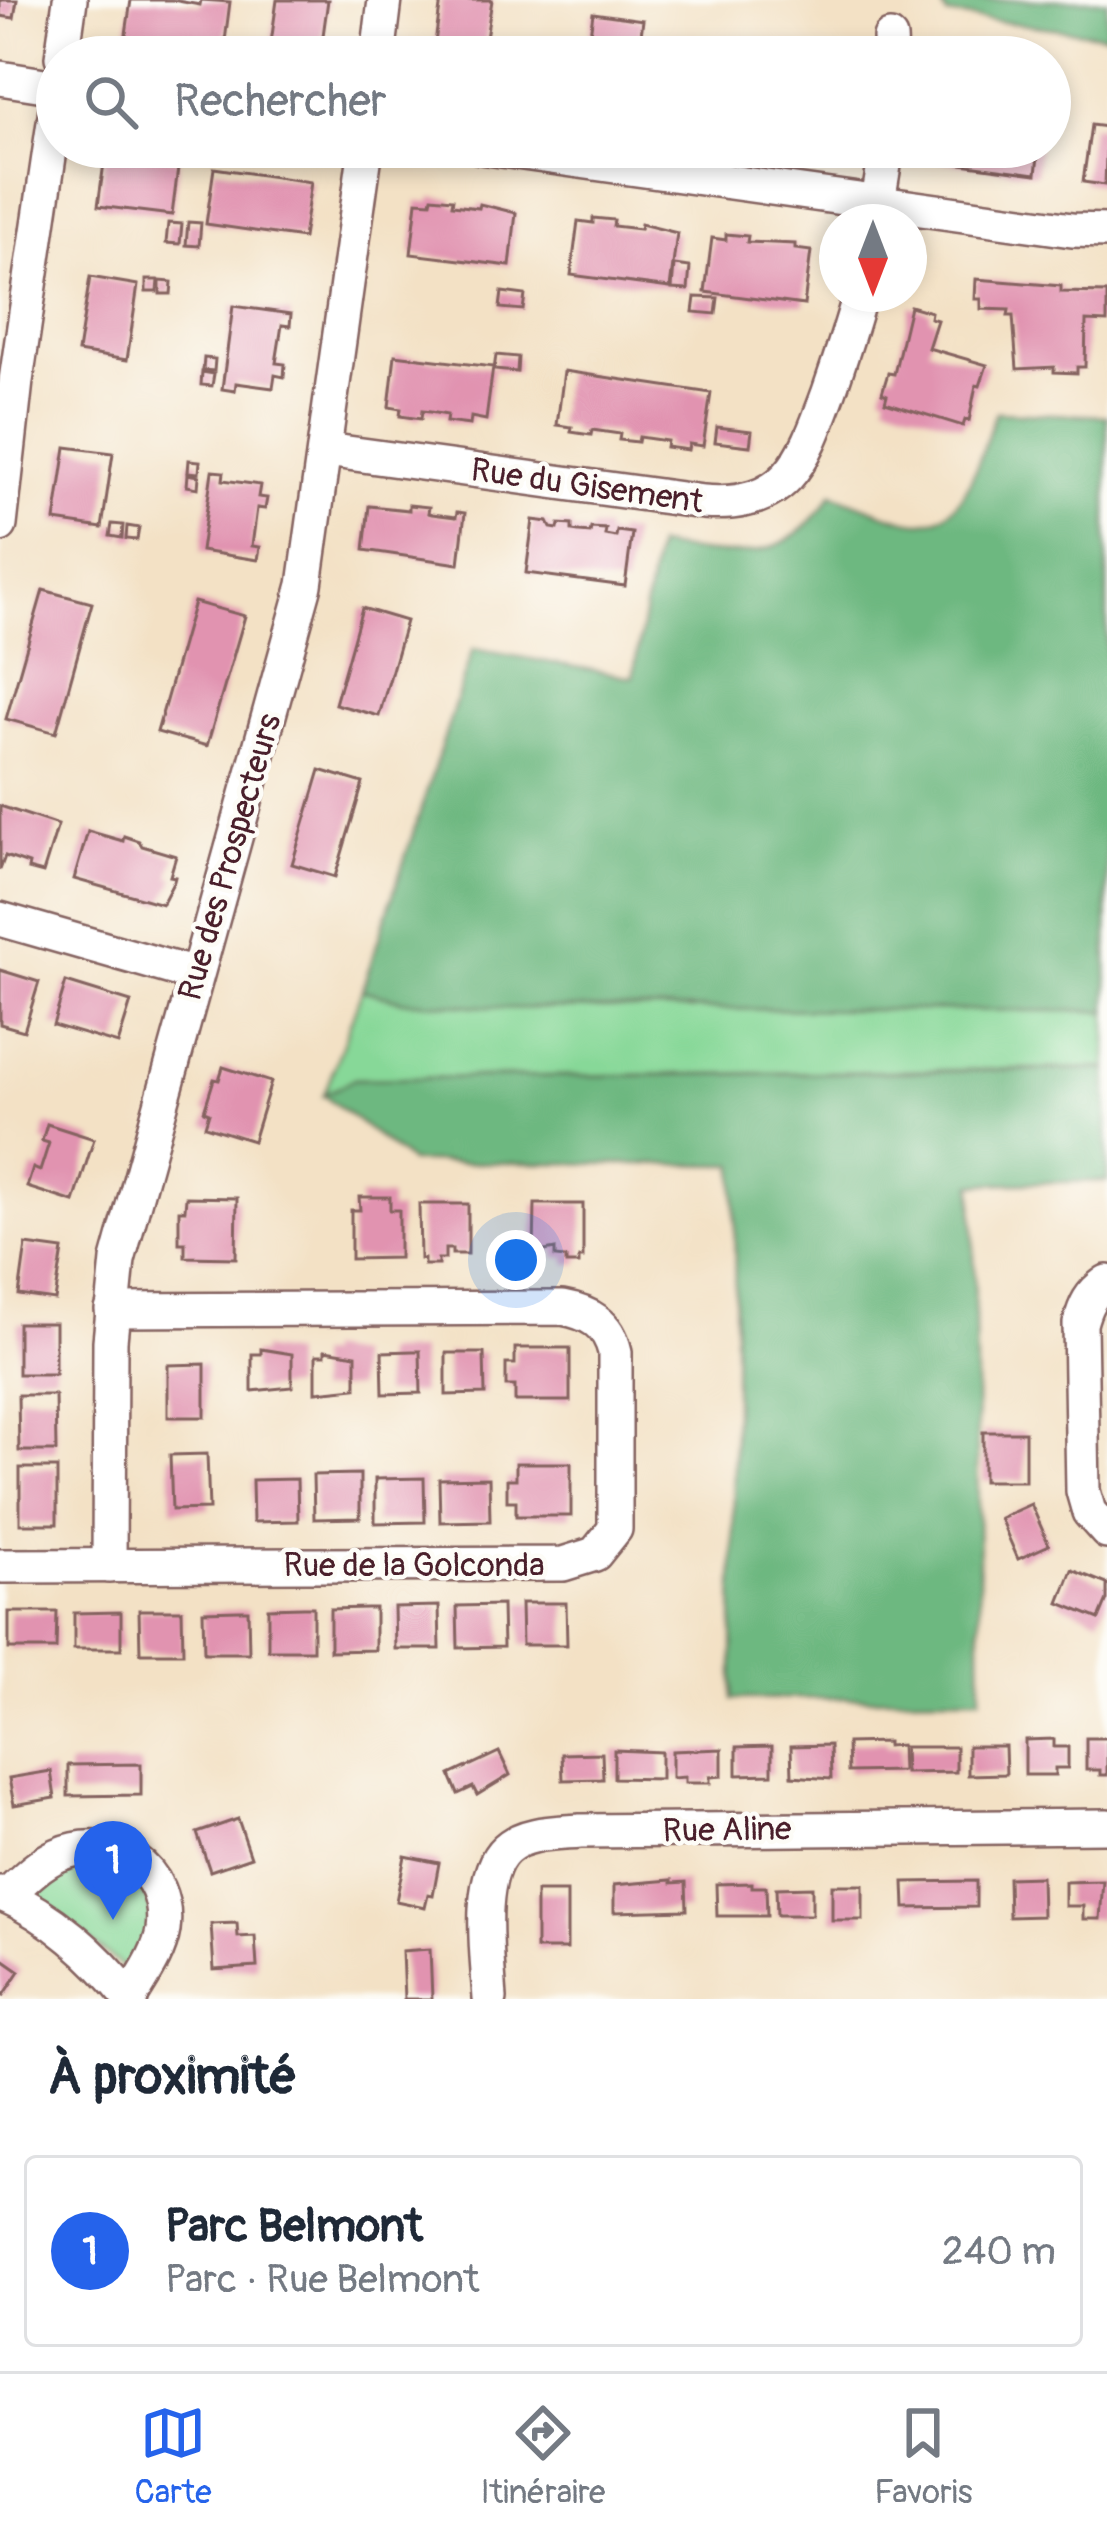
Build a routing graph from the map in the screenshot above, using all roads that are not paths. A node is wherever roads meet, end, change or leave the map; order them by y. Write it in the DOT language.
graph roads {
  1 [pos="70,0"];
  2 [pos="385,0"];
  3 [pos="65,36"];
  4 [pos="381,36"];
  5 [pos="0,78"];
  6 [pos="36,84"];
  7 [pos="45,168"];
  8 [pos="363,168"];
  9 [pos="606,168"];
  10 [pos="884,168"];
  11 [pos="823,204"];
  12 [pos="878,204"];
  13 [pos="927,217"];
  14 [pos="1107,231"];
  15 [pos="854,312"];
  16 [pos="8,381"];
  17 [pos="326,450"];
  18 [pos="0,525"];
  19 [pos="0,919"];
  20 [pos="196,975"];
  21 [pos="1107,1282"];
  22 [pos="112,1310"];
  23 [pos="1107,1532"];
  24 [pos="0,1566"];
  25 [pos="109,1566"];
  26 [pos="1107,1826"];
  27 [pos="3,1895"];
  28 [pos="130,1998"];
  29 [pos="490,1999"];
  1 -- 3 [label="street"];
  2 -- 4 [label="street"];
  5 -- 6 [label="street"];
  7 -- 16 [label="street"];
  8 -- 17 [label="street, Rue des Prospecteurs"];
  9 -- 11 [label="street"];
  10 -- 12 [label="street"];
  13 -- 14 [label="street"];
  15 -- 17 [label="street, Rue du Gisement"];
  16 -- 18 [label="street"];
  17 -- 20 [label="street, Rue des Prospecteurs"];
  19 -- 20 [label="street"];
  20 -- 22 [label="street, Rue des Prospecteurs"];
  21 -- 23 [label="street"];
  22 -- 25 [label="street, Rue des Prospecteurs"];
  22 -- 25 [label="street, Rue de la Golconda"];
  24 -- 25 [label="street, Rue de la Golconda"];
  26 -- 29 [label="street, Rue Aline"];
  27 -- 28 [label="street"];
  27 -- 28 [label="street"];
}
